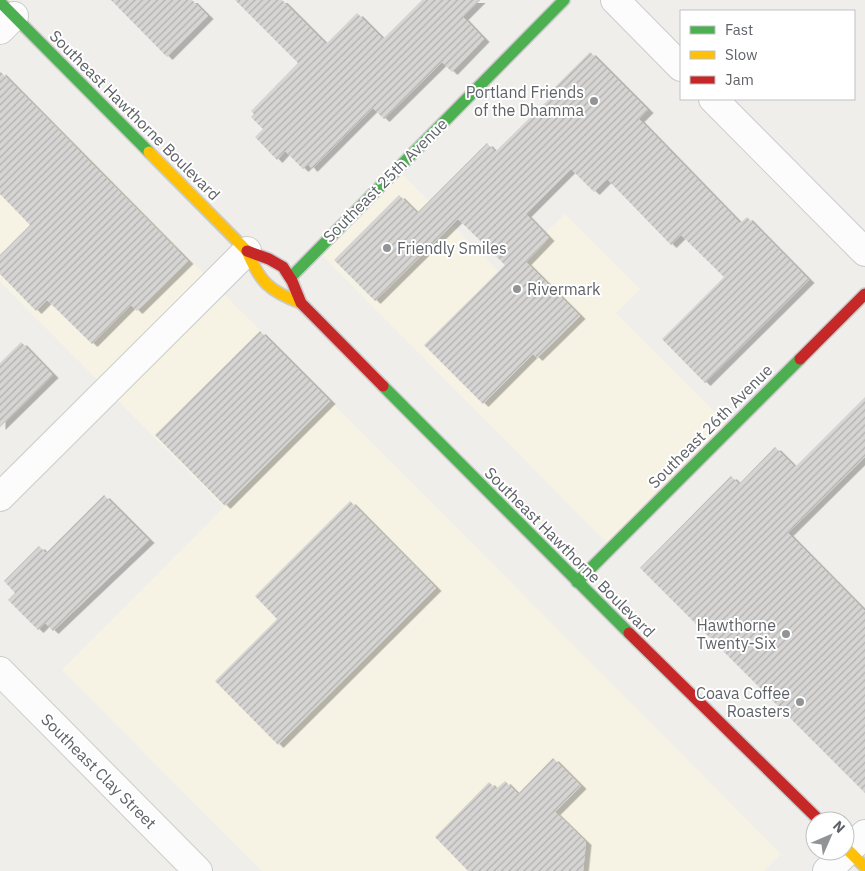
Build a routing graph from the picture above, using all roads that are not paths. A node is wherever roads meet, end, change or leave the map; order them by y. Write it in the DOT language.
graph roads {
  1 [pos="564,0"];
  2 [pos="615,0"];
  3 [pos="5,16"];
  4 [pos="680,66"];
  5 [pos="714,100"];
  6 [pos="247,251"];
  7 [pos="865,252"];
  8 [pos="292,276"];
  9 [pos="865,294"];
  10 [pos="301,303"];
  11 [pos="0,497"];
  12 [pos="577,582"];
  13 [pos="0,671"];
  14 [pos="810,811"];
  15 [pos="856,849"];
  16 [pos="198,871"];
  17 [pos="827,871"];
  1 -- 8 [label="main road, Southeast 25th Avenue"];
  2 -- 4 [label="street"];
  3 -- 6 [label="main road, Southeast Hawthorne Boulevard"];
  5 -- 7 [label="street"];
  6 -- 8 [label="main road, Southeast Hawthorne Boulevard"];
  6 -- 10 [label="main road, Southeast Hawthorne Boulevard"];
  6 -- 11 [label="street"];
  8 -- 10 [label="main road, Southeast Hawthorne Boulevard"];
  9 -- 12 [label="main road, Southeast 26th Avenue"];
  10 -- 12 [label="main road, Southeast Hawthorne Boulevard"];
  12 -- 14 [label="main road, Southeast Hawthorne Boulevard"];
  13 -- 16 [label="street, Southeast Clay Street"];
  15 -- 17 [label="street"];
}
